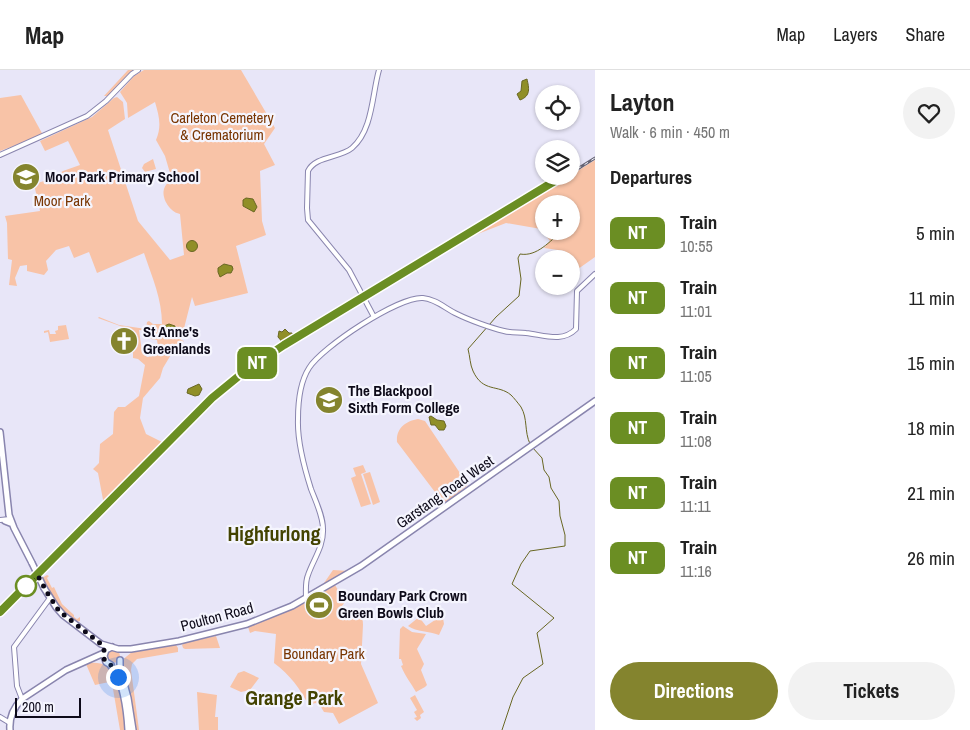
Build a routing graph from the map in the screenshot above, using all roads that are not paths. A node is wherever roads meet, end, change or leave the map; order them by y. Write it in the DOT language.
graph roads {
  1 [pos="138,70"];
  2 [pos="379,70"];
  3 [pos="0,155"];
  4 [pos="595,274"];
  5 [pos="374,317"];
  6 [pos="595,401"];
  7 [pos="0,432"];
  8 [pos="7,522"];
  9 [pos="306,590"];
  10 [pos="314,594"];
  11 [pos="48,598"];
  12 [pos="306,598"];
  13 [pos="101,644"];
  14 [pos="114,648"];
  15 [pos="131,649"];
  16 [pos="104,653"];
  17 [pos="90,660"];
  18 [pos="120,660"];
  19 [pos="110,665"];
  20 [pos="24,698"];
  21 [pos="0,717"];
  22 [pos="10,723"];
  23 [pos="10,730"];
  24 [pos="128,730"];
  25 [pos="133,730"];
  1 -- 3 [label="main road"];
  2 -- 5 [label="main road"];
  4 -- 5 [label="main road"];
  5 -- 9 [label="main road"];
  6 -- 10 [label="main road, Garstang Road West"];
  7 -- 8 [label="main road"];
  8 -- 11 [label="main road, bridge"];
  9 -- 10 [label="main road"];
  9 -- 12 [label="main road"];
  10 -- 12 [label="main road, Garstang Road West"];
  11 -- 13 [label="main road"];
  11 -- 20 [label="main road"];
  12 -- 15 [label="main road, Poulton Road"];
  13 -- 14 [label="main road, Poulton Road"];
  13 -- 16 [label="main road"];
  14 -- 15 [label="main road, Poulton Road"];
  14 -- 16 [label="main road"];
  14 -- 18 [label="main road"];
  15 -- 18 [label="main road"];
  16 -- 17 [label="main road"];
  16 -- 19 [label="main road"];
  17 -- 19 [label="main road"];
  17 -- 20 [label="main road"];
  18 -- 19 [label="main road"];
  18 -- 25 [label="main road"];
  19 -- 24 [label="main road"];
  20 -- 22 [label="main road"];
  21 -- 22 [label="main road"];
  22 -- 23 [label="main road"];
}
